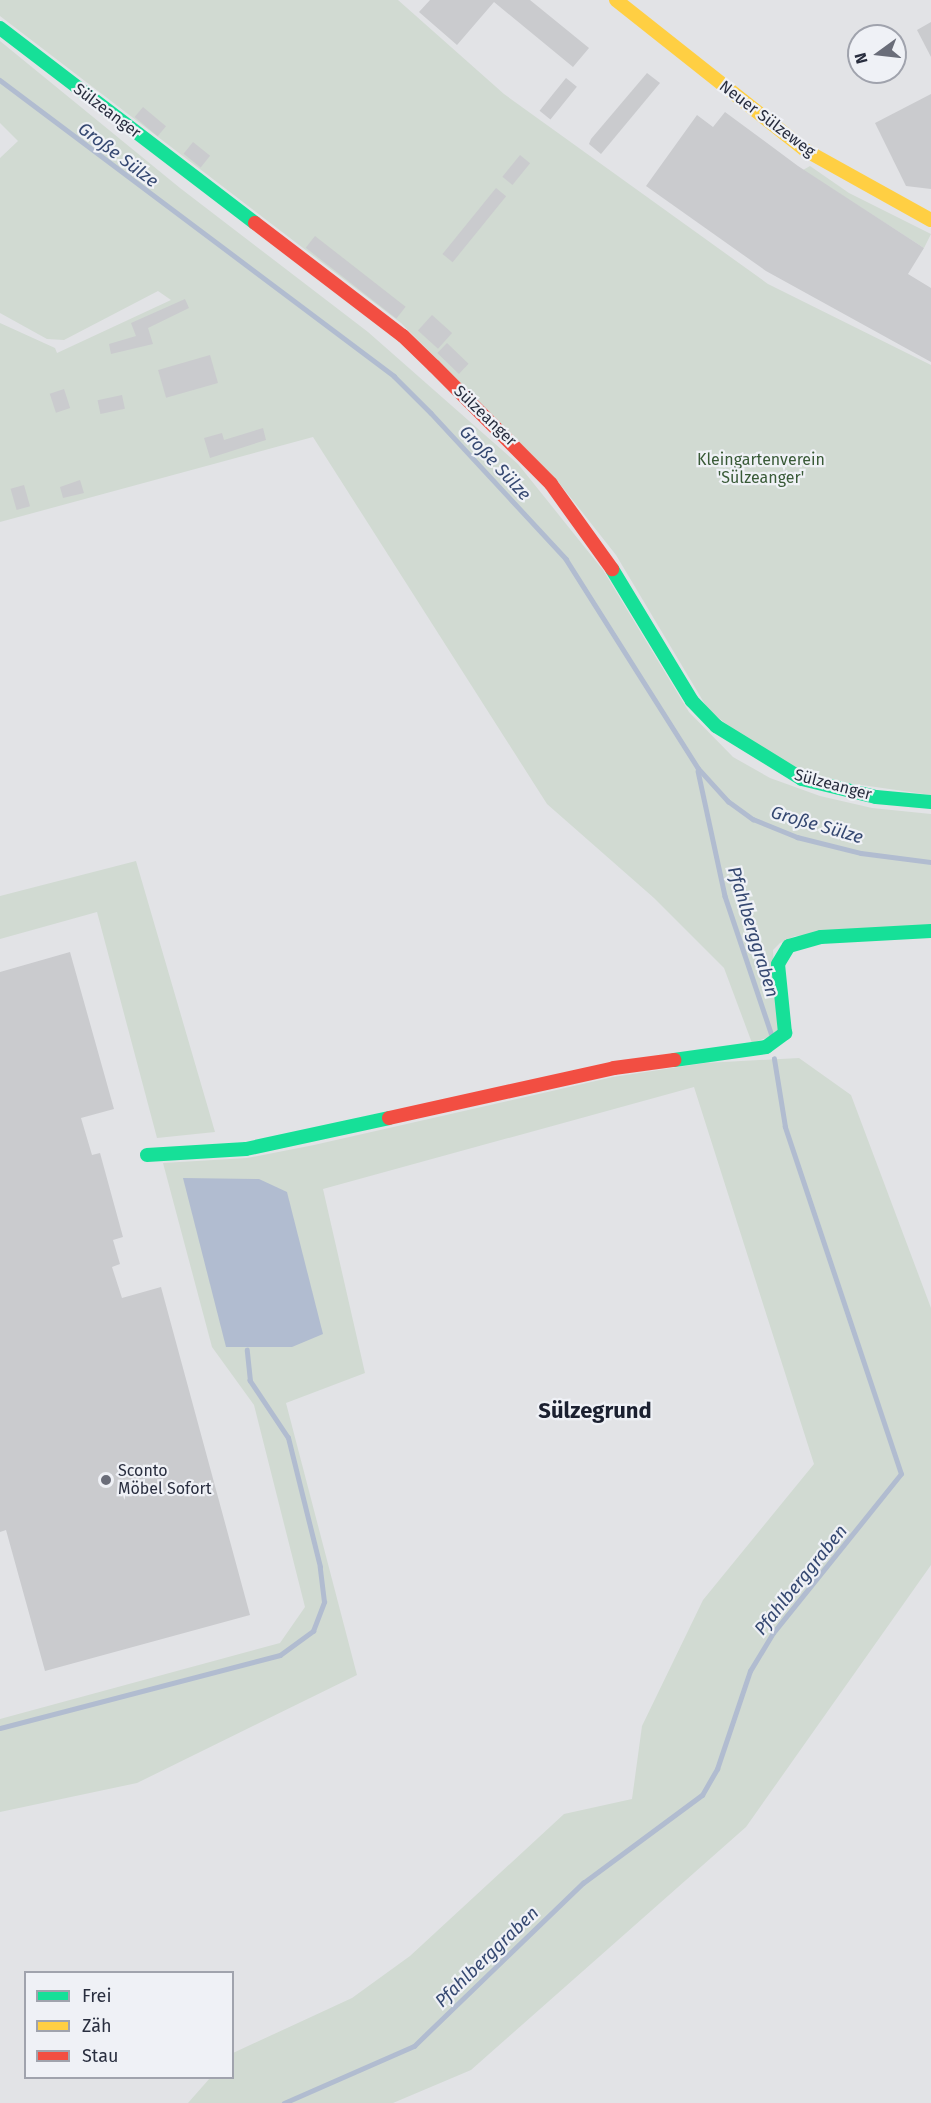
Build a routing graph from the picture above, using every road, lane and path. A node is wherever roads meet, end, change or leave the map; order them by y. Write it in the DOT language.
graph roads {
  1 [pos="616,0"];
  2 [pos="0,28"];
  3 [pos="931,220"];
  4 [pos="931,802"];
  5 [pos="931,931"];
  6 [pos="147,1155"];
  1 -- 3 [label="street, Neuer Sülzeweg"];
  2 -- 4 [label="street, Sülzeanger"];
  5 -- 6 [label="street"];
}
